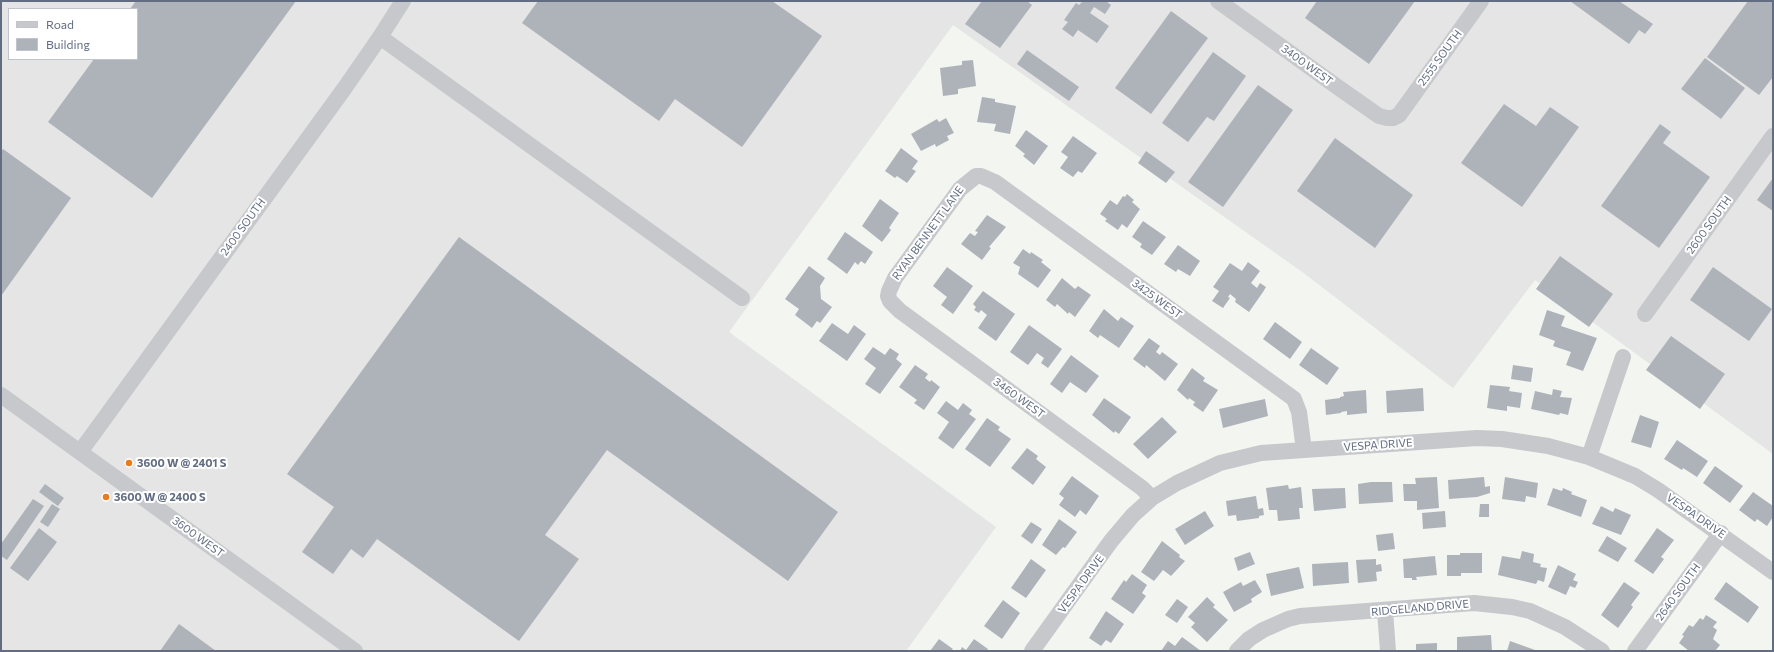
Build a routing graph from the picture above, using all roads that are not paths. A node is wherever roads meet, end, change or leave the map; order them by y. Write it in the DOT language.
graph roads {
  1 [pos="403,1"];
  2 [pos="1218,1"];
  3 [pos="1481,1"];
  4 [pos="380,37"];
  5 [pos="1399,115"];
  6 [pos="1773,136"];
  7 [pos="976,176"];
  8 [pos="888,296"];
  9 [pos="742,298"];
  10 [pos="1645,314"];
  11 [pos="1623,357"];
  12 [pos="1,395"];
  13 [pos="1304,450"];
  14 [pos="80,452"];
  15 [pos="1589,457"];
  16 [pos="1152,498"];
  17 [pos="1721,533"];
  18 [pos="1773,572"];
  19 [pos="1385,611"];
  20 [pos="355,651"];
  21 [pos="1032,651"];
  22 [pos="1237,651"];
  23 [pos="1388,651"];
  24 [pos="1602,651"];
  25 [pos="1635,651"];
  1 -- 4 [label="street, 2400 SOUTH"];
  2 -- 5 [label="street, 3400 WEST"];
  3 -- 5 [label="street, 2555 SOUTH"];
  4 -- 9 [label="street"];
  4 -- 14 [label="street, 2400 SOUTH"];
  6 -- 10 [label="street, 2600 SOUTH"];
  7 -- 8 [label="street, RYAN BENNETT LANE"];
  7 -- 13 [label="street, 3425 WEST"];
  8 -- 16 [label="street, 3460 WEST"];
  11 -- 15 [label="street"];
  12 -- 14 [label="street, 3600 WEST"];
  13 -- 15 [label="street, VESPA DRIVE"];
  13 -- 16 [label="street, VESPA DRIVE"];
  14 -- 20 [label="street, 3600 WEST"];
  15 -- 17 [label="street, VESPA DRIVE"];
  16 -- 21 [label="street, VESPA DRIVE"];
  17 -- 18 [label="street, VESPA DRIVE"];
  17 -- 25 [label="street, 2640 SOUTH"];
  19 -- 22 [label="street, RIDGELAND DRIVE"];
  19 -- 23 [label="street"];
  19 -- 24 [label="street, RIDGELAND DRIVE"];
}
